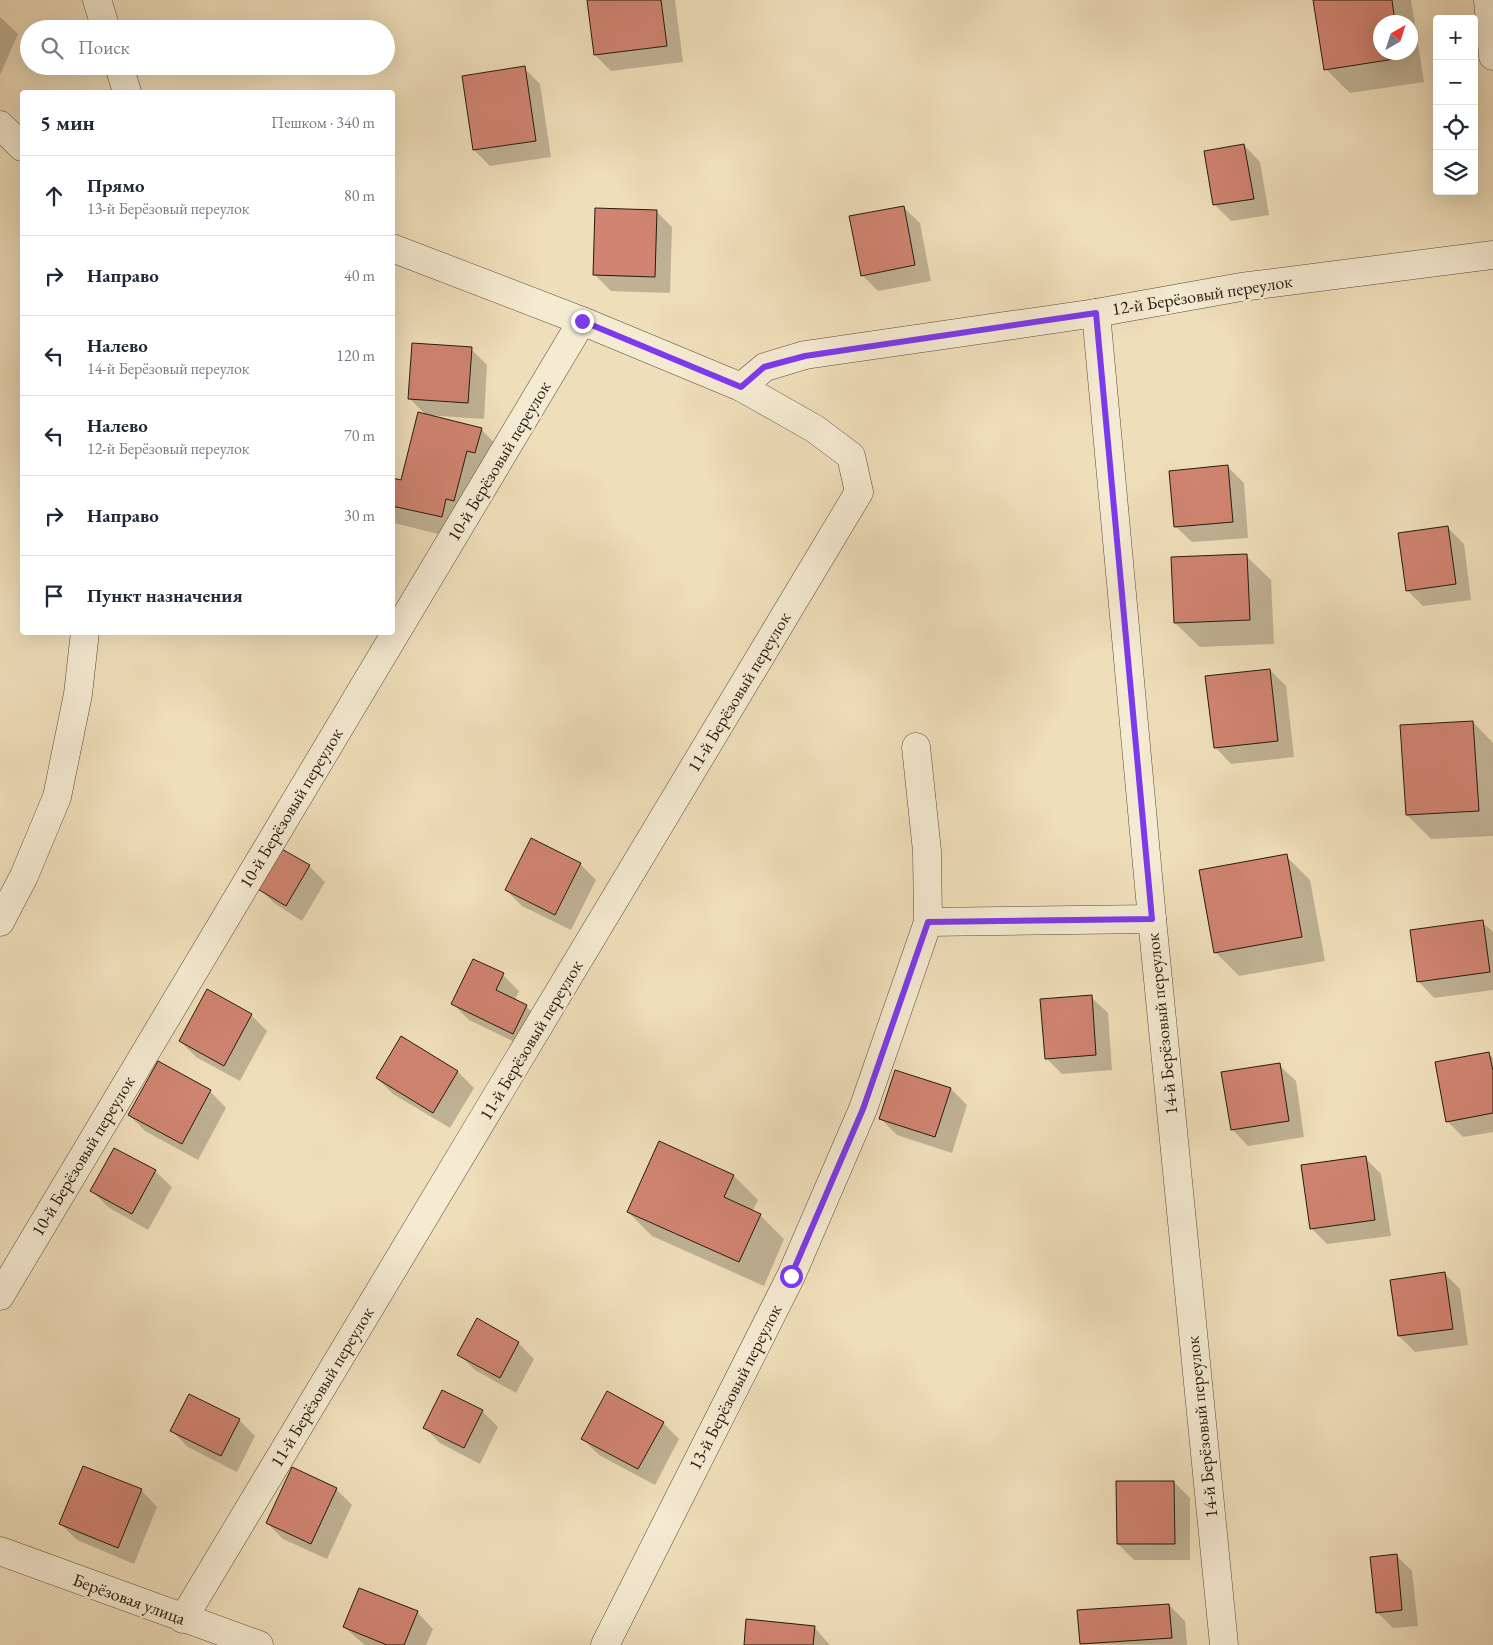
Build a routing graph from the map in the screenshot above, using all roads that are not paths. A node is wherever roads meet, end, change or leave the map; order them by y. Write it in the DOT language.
graph roads {
  1 [pos="97,0"];
  2 [pos="1488,0"];
  3 [pos="103,20"];
  4 [pos="1493,56"];
  5 [pos="122,75"];
  6 [pos="127,90"];
  7 [pos="0,125"];
  8 [pos="20,146"];
  9 [pos="395,249"];
  10 [pos="1493,255"];
  11 [pos="1096,313"];
  12 [pos="582,321"];
  13 [pos="741,387"];
  14 [pos="395,634"];
  15 [pos="85,635"];
  16 [pos="395,635"];
  17 [pos="916,747"];
  18 [pos="1152,919"];
  19 [pos="0,922"];
  20 [pos="928,922"];
  21 [pos="0,1296"];
  22 [pos="0,1551"];
  23 [pos="183,1619"];
  24 [pos="230,1640"];
  25 [pos="260,1645"];
  26 [pos="606,1645"];
  27 [pos="1224,1645"];
  1 -- 3 [label="street"];
  2 -- 4 [label="street"];
  5 -- 6 [label="street"];
  7 -- 8 [label="street"];
  9 -- 12 [label="street"];
  10 -- 11 [label="street, 12-й Берёзовый переулок"];
  11 -- 13 [label="street, 12-й Берёзовый переулок"];
  11 -- 18 [label="street, 14-й Берёзовый переулок"];
  12 -- 13 [label="street"];
  12 -- 14 [label="street, 10-й Берёзовый переулок"];
  13 -- 23 [label="street, 11-й Берёзовый переулок"];
  15 -- 19 [label="street"];
  16 -- 21 [label="street, 10-й Берёзовый переулок"];
  17 -- 20 [label="street, 13-й Берёзовый переулок"];
  18 -- 20 [label="street"];
  18 -- 27 [label="street, 14-й Берёзовый переулок"];
  20 -- 26 [label="street, 13-й Берёзовый переулок"];
  22 -- 23 [label="street, Берёзовая улица"];
  23 -- 24 [label="street, Берёзовая улица"];
  24 -- 25 [label="street, Берёзовая улица"];
}
